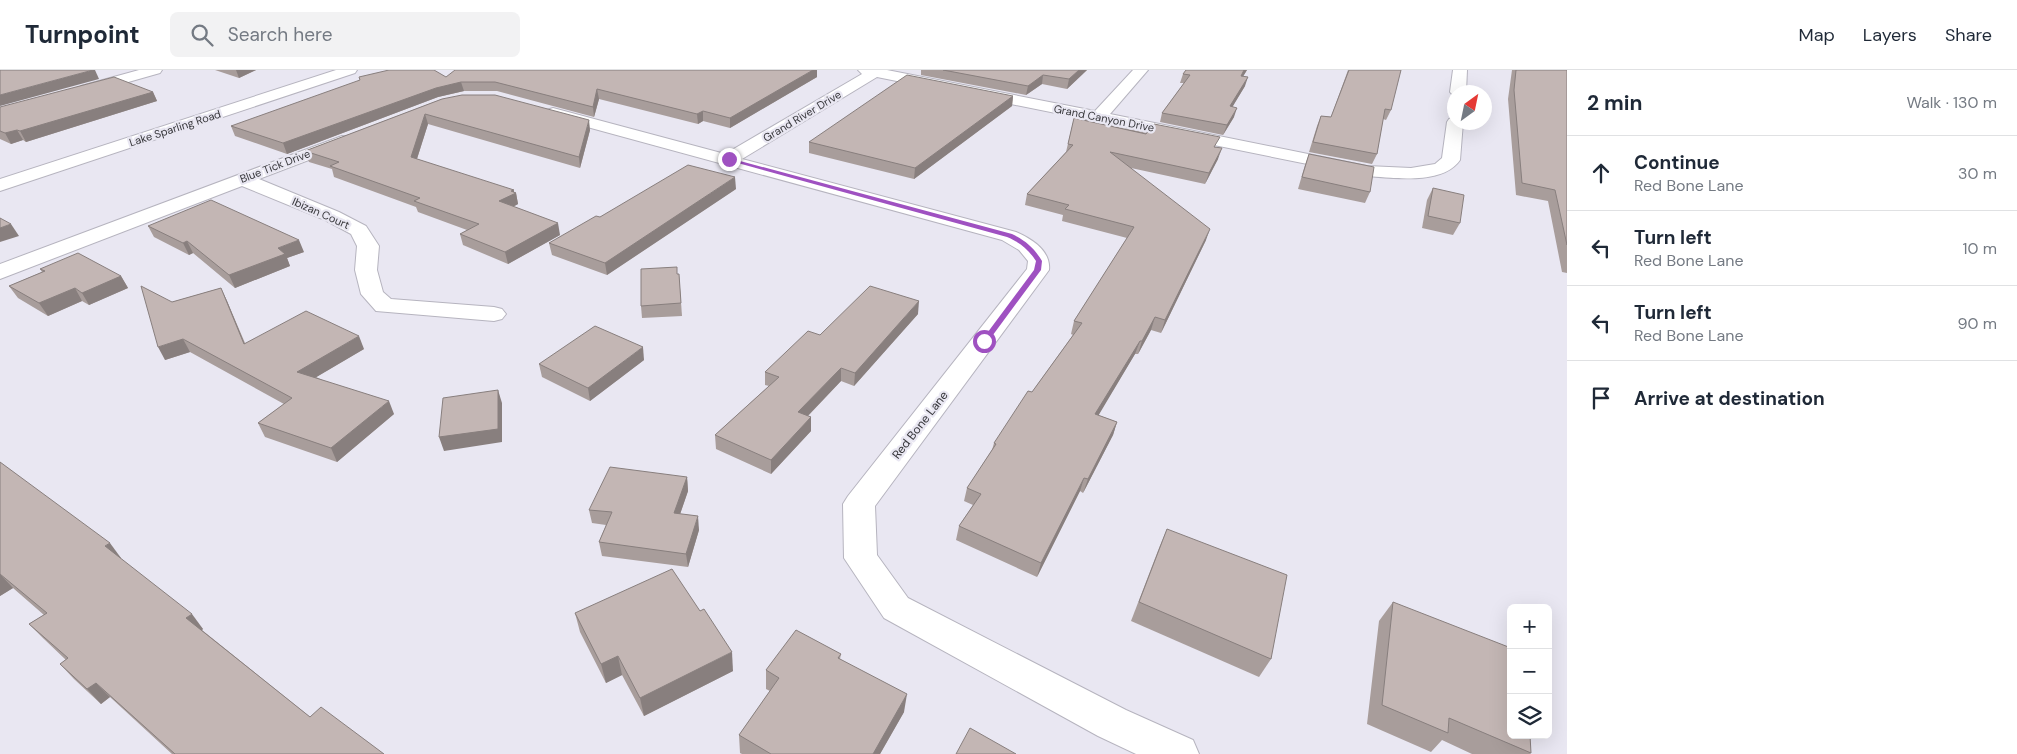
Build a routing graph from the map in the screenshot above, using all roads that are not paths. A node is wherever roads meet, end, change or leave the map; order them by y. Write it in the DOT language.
graph roads {
  1 [pos="155,70"];
  2 [pos="350,70"];
  3 [pos="1141,70"];
  4 [pos="1460,70"];
  5 [pos="870,71"];
  6 [pos="1459,85"];
  7 [pos="73,93"];
  8 [pos="536,108"];
  9 [pos="1099,117"];
  10 [pos="1454,130"];
  11 [pos="358,135"];
  12 [pos="729,159"];
  13 [pos="242,179"];
  14 [pos="0,186"];
  15 [pos="0,272"];
  16 [pos="494,314"];
  17 [pos="1179,754"];
  1 -- 7 [label="street"];
  2 -- 14 [label="street, Lake Sparling Road"];
  3 -- 9 [label="street"];
  4 -- 6 [label="street"];
  5 -- 9 [label="street, Grand Canyon Drive"];
  5 -- 12 [label="street, Grand River Drive"];
  8 -- 12 [label="street"];
  9 -- 10 [label="street, Grand Canyon Drive"];
  11 -- 13 [label="street, Blue Tick Drive"];
  12 -- 17 [label="street, Red Bone Lane"];
  13 -- 15 [label="street, Blue Tick Drive"];
  13 -- 16 [label="street, Ibizan Court"];
}
